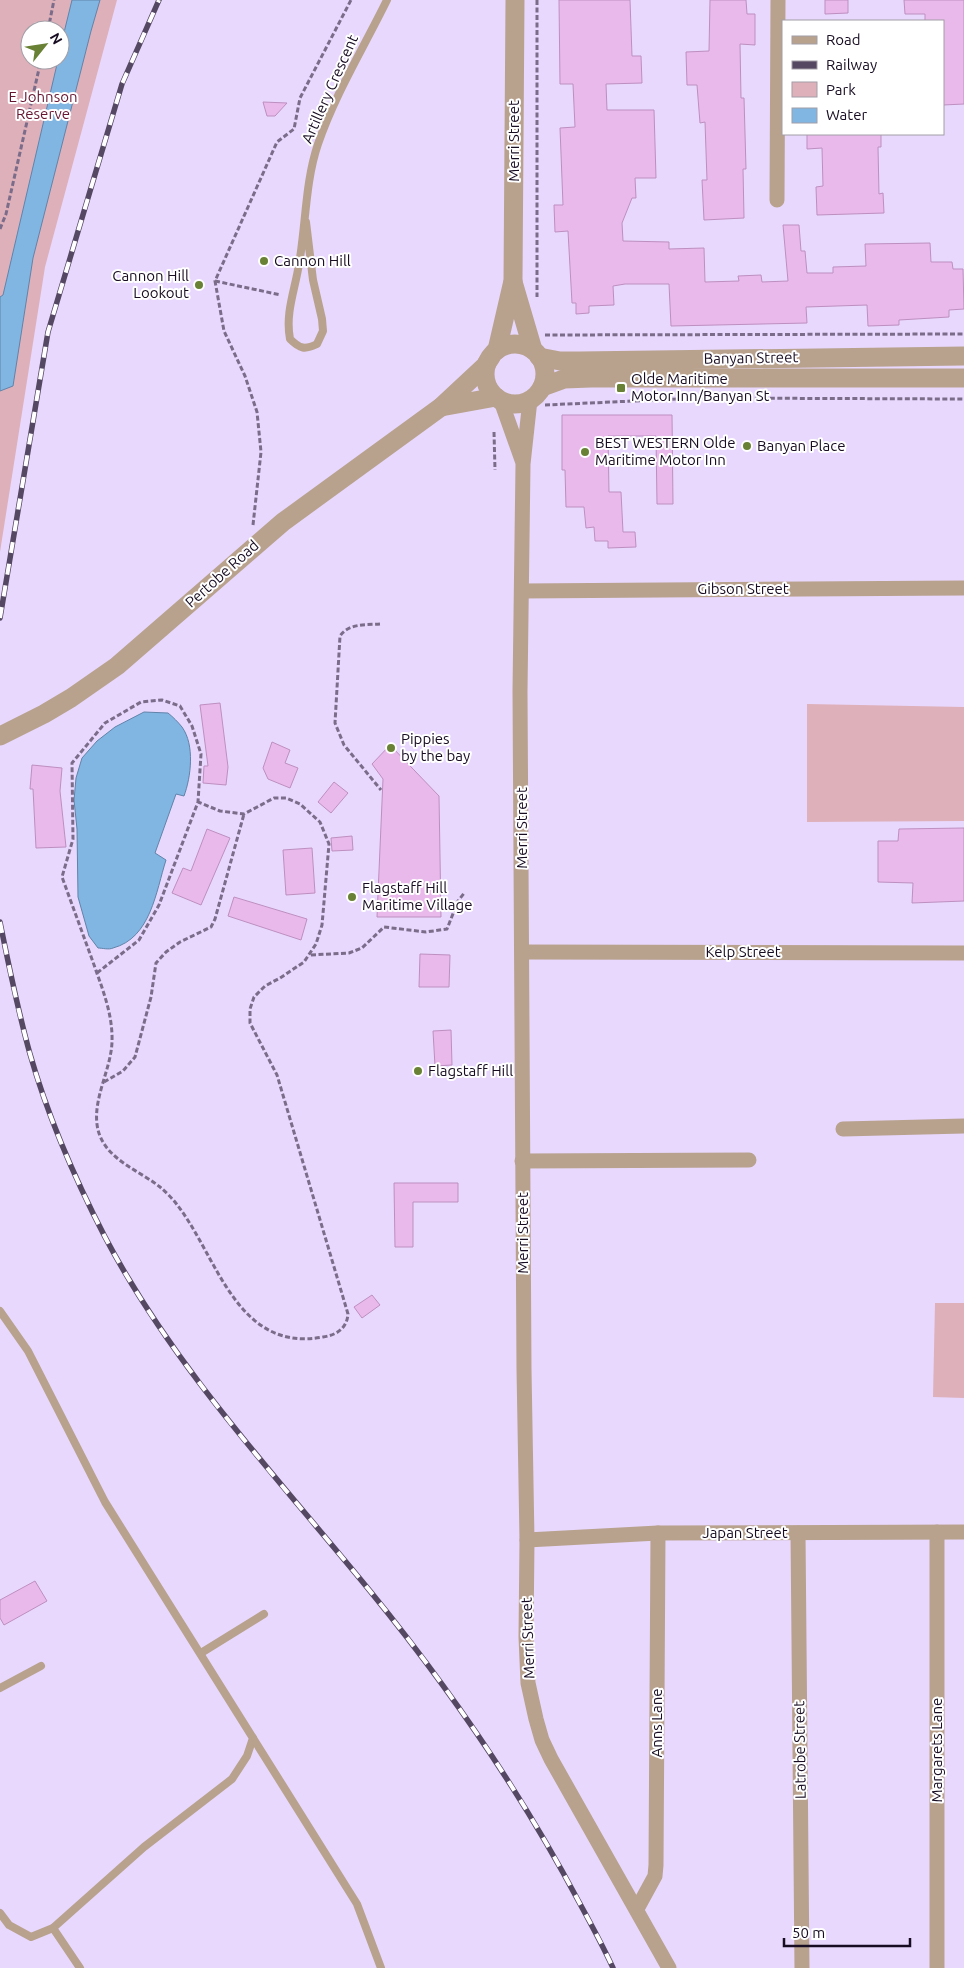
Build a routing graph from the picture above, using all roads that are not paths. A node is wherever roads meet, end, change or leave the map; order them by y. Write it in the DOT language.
graph roads {
  1 [pos="387,0"];
  2 [pos="514,0"];
  3 [pos="778,0"];
  4 [pos="777,200"];
  5 [pos="306,222"];
  6 [pos="513,281"];
  7 [pos="537,347"];
  8 [pos="494,353"];
  9 [pos="891,356"];
  10 [pos="964,356"];
  11 [pos="710,369"];
  12 [pos="890,378"];
  13 [pos="964,378"];
  14 [pos="538,398"];
  15 [pos="499,399"];
  16 [pos="441,407"];
  17 [pos="523,464"];
  18 [pos="964,588"];
  19 [pos="522,591"];
  20 [pos="0,736"];
  21 [pos="522,952"];
  22 [pos="964,953"];
  23 [pos="964,1126"];
  24 [pos="843,1128"];
  25 [pos="749,1160"];
  26 [pos="522,1161"];
  27 [pos="0,1312"];
  28 [pos="937,1532"];
  29 [pos="964,1532"];
  30 [pos="658,1533"];
  31 [pos="798,1533"];
  32 [pos="527,1540"];
  33 [pos="264,1614"];
  34 [pos="201,1653"];
  35 [pos="41,1666"];
  36 [pos="0,1688"];
  37 [pos="253,1738"];
  38 [pos="637,1909"];
  39 [pos="0,1913"];
  40 [pos="54,1928"];
  41 [pos="80,1968"];
  42 [pos="382,1968"];
  43 [pos="669,1968"];
  44 [pos="802,1968"];
  45 [pos="937,1968"];
  1 -- 5 [label="lane, Artillery Crescent"];
  2 -- 6 [label="street, Merri Street"];
  3 -- 4 [label="street"];
  5 -- 5 [label="lane, Artillery Crescent"];
  6 -- 7 [label="street, Merri Street"];
  6 -- 8 [label="street, Merri Street"];
  7 -- 8 [label="street"];
  7 -- 11 [label="street, Banyan Street"];
  7 -- 14 [label="street"];
  8 -- 15 [label="street"];
  8 -- 16 [label="street, Pertobe Road"];
  9 -- 10 [label="street, Banyan Street"];
  9 -- 11 [label="street, Banyan Street"];
  9 -- 12 [label="street"];
  11 -- 12 [label="street, Banyan Street"];
  11 -- 14 [label="street, Banyan Street"];
  12 -- 13 [label="street, Banyan Street"];
  14 -- 15 [label="street"];
  14 -- 17 [label="street, Merri Street"];
  15 -- 16 [label="street, Pertobe Road"];
  15 -- 17 [label="street, Merri Street"];
  16 -- 20 [label="street, Pertobe Road"];
  17 -- 19 [label="street, Merri Street"];
  18 -- 19 [label="street, Gibson Street"];
  19 -- 21 [label="street, Merri Street"];
  21 -- 22 [label="street, Kelp Street"];
  21 -- 26 [label="street, Merri Street"];
  23 -- 24 [label="street"];
  25 -- 26 [label="street"];
  26 -- 32 [label="street, Merri Street"];
  27 -- 34 [label="lane"];
  28 -- 29 [label="street, Japan Street"];
  28 -- 31 [label="street, Japan Street"];
  28 -- 45 [label="street, Margarets Lane"];
  30 -- 31 [label="street, Japan Street"];
  30 -- 32 [label="street, Japan Street"];
  30 -- 38 [label="street, Anns Lane"];
  31 -- 44 [label="street, Latrobe Street"];
  32 -- 38 [label="street, Merri Street"];
  33 -- 34 [label="lane"];
  34 -- 37 [label="lane"];
  35 -- 36 [label="lane"];
  37 -- 40 [label="lane"];
  37 -- 42 [label="lane"];
  38 -- 43 [label="street, Merri Street"];
  39 -- 40 [label="lane"];
  40 -- 41 [label="lane"];
}
